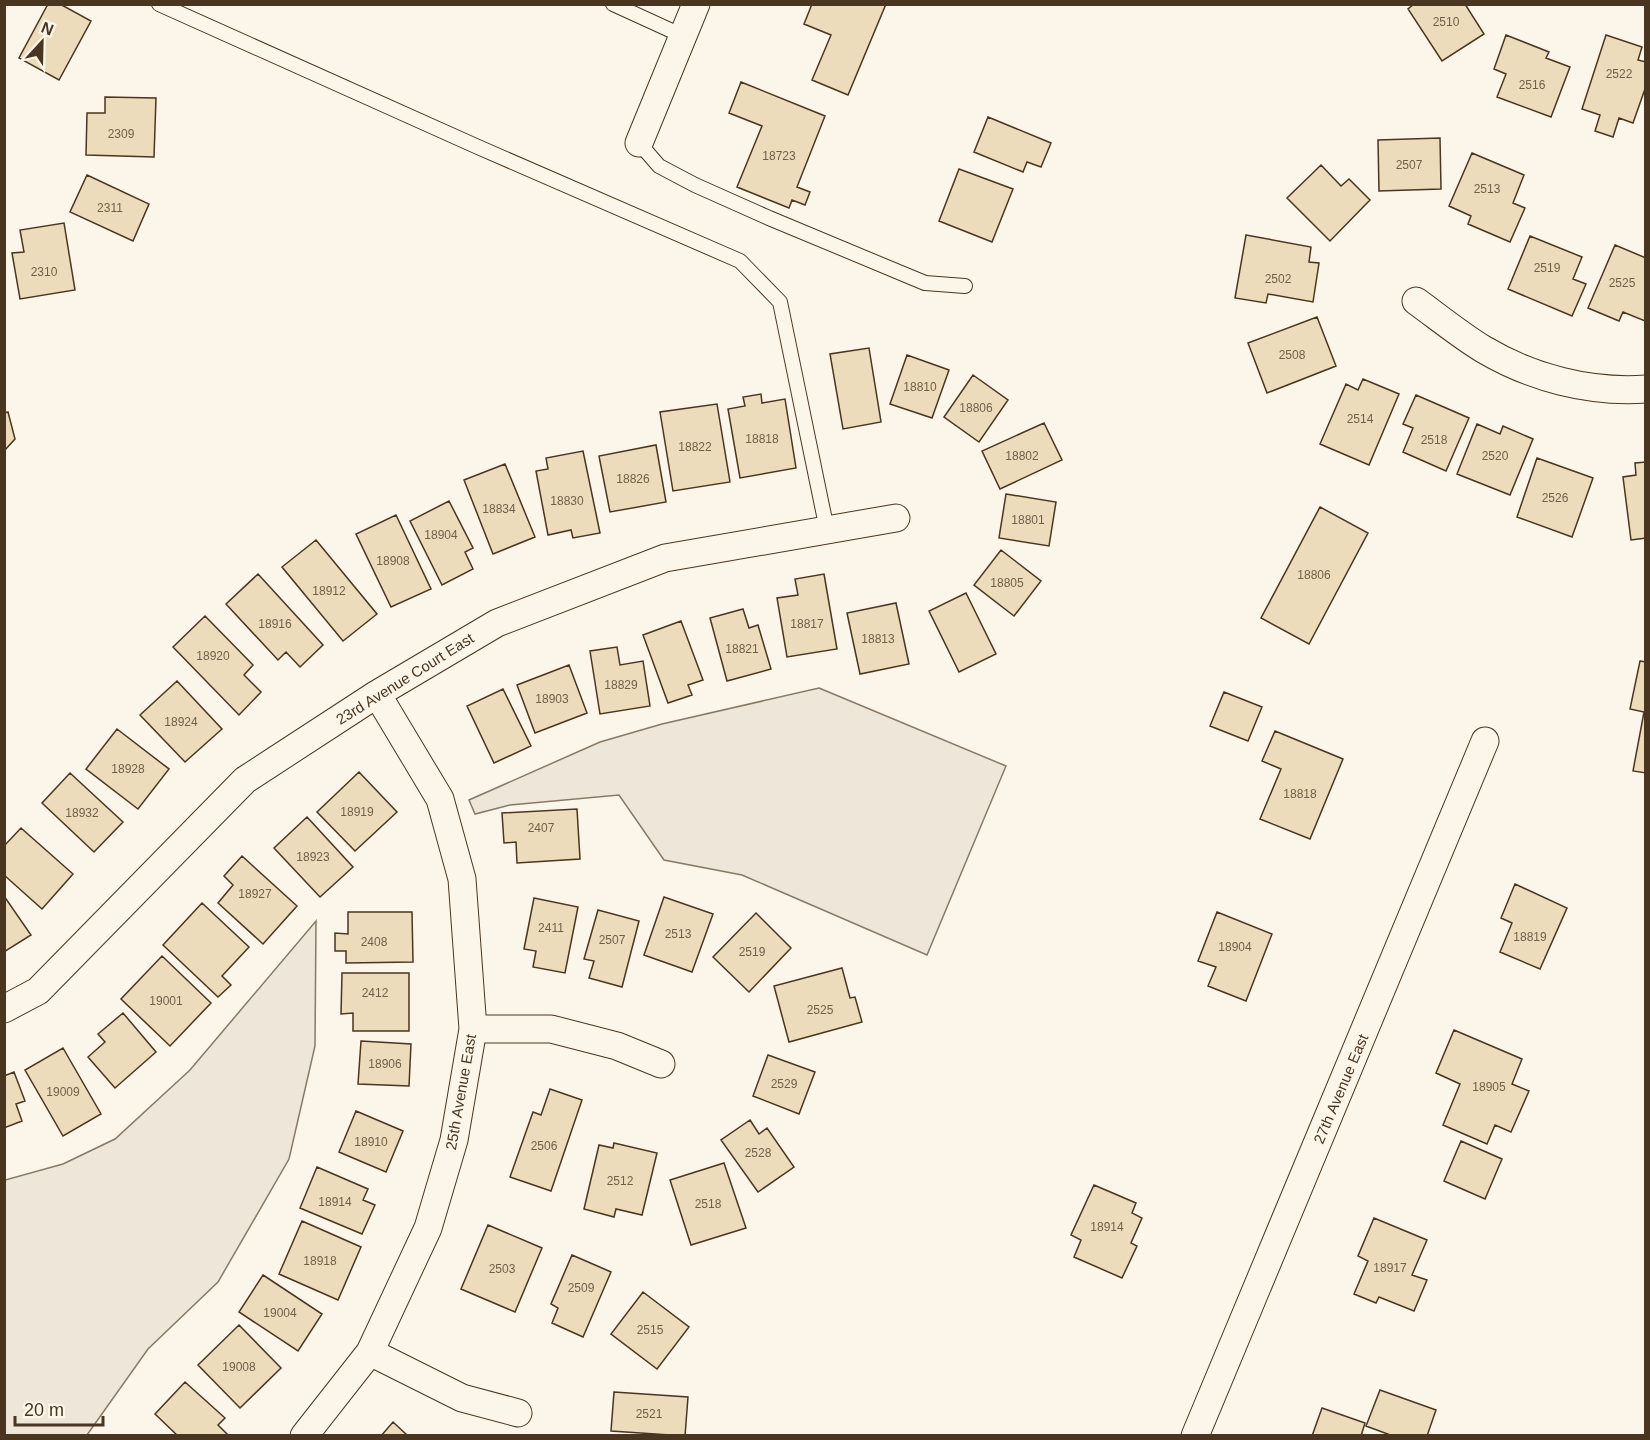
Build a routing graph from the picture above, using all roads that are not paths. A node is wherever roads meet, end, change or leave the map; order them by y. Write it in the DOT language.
graph roads {
  1 [pos="159,4"];
  2 [pos="613,4"];
  3 [pos="696,4"];
  4 [pos="683,36"];
  5 [pos="639,142"];
  6 [pos="965,286"];
  7 [pos="1416,301"];
  8 [pos="1646,389"];
  9 [pos="896,518"];
  10 [pos="827,530"];
  11 [pos="377,694"];
  12 [pos="1485,741"];
  13 [pos="4,1009"];
  14 [pos="473,1029"];
  15 [pos="661,1064"];
  16 [pos="370,1352"];
  17 [pos="518,1413"];
  18 [pos="304,1436"];
  19 [pos="1195,1436"];
  1 -- 10 [label="lane"];
  2 -- 4 [label="lane"];
  3 -- 4 [label="street"];
  4 -- 5 [label="street"];
  5 -- 6 [label="lane"];
  7 -- 8 [label="street"];
  9 -- 10 [label="street, 23rd Avenue Court East"];
  10 -- 11 [label="street, 23rd Avenue Court East"];
  11 -- 13 [label="street, 23rd Avenue Court East"];
  11 -- 14 [label="street, 25th Avenue East"];
  12 -- 19 [label="street, 27th Avenue East"];
  14 -- 15 [label="street"];
  14 -- 16 [label="street, 25th Avenue East"];
  16 -- 17 [label="street"];
  16 -- 18 [label="street, 25th Avenue East"];
}
